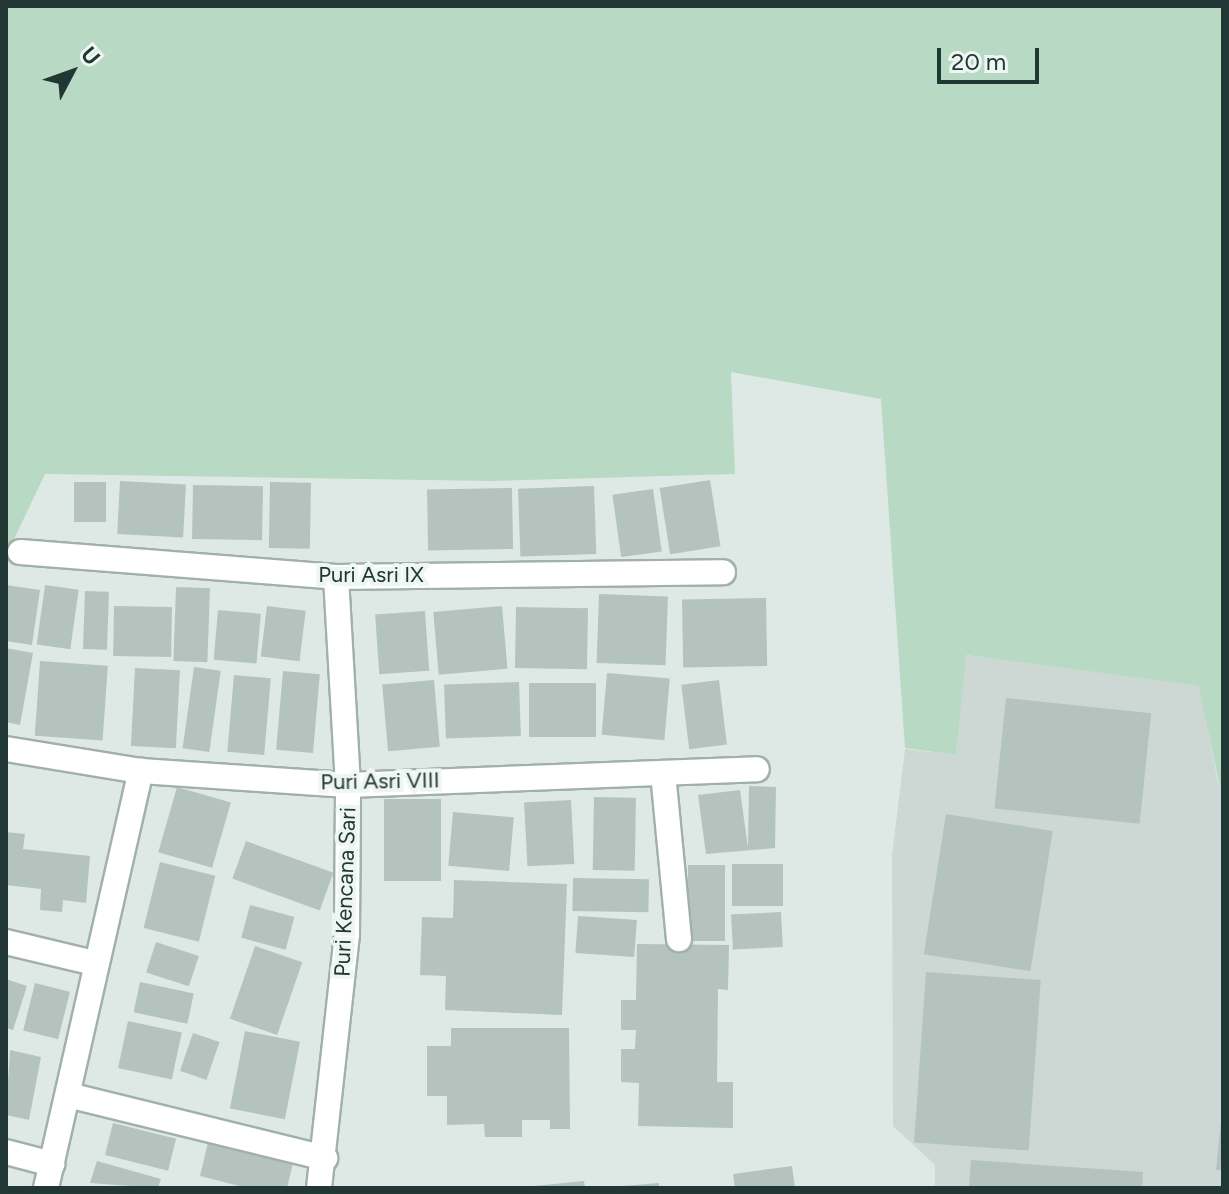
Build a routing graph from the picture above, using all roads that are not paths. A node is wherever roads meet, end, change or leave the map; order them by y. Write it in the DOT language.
graph roads {
  1 [pos="20,552"];
  2 [pos="723,572"];
  3 [pos="336,577"];
  4 [pos="6,749"];
  5 [pos="757,769"];
  6 [pos="141,771"];
  7 [pos="663,773"];
  8 [pos="348,785"];
  9 [pos="679,939"];
  10 [pos="6,942"];
  11 [pos="94,963"];
  12 [pos="68,1095"];
  13 [pos="6,1152"];
  14 [pos="325,1158"];
  15 [pos="52,1164"];
  16 [pos="46,1188"];
  17 [pos="319,1188"];
  1 -- 3 [label="street, Puri Asri IX"];
  2 -- 3 [label="street, Puri Asri IX"];
  3 -- 8 [label="street, Puri Kencana Sari"];
  4 -- 6 [label="street, Puri Asri VIII"];
  5 -- 7 [label="street, Puri Asri VIII"];
  6 -- 8 [label="street, Puri Asri VIII"];
  6 -- 11 [label="street"];
  7 -- 8 [label="street, Puri Asri VIII"];
  7 -- 9 [label="street"];
  8 -- 14 [label="street, Puri Kencana Sari"];
  10 -- 11 [label="street"];
  11 -- 12 [label="street"];
  12 -- 14 [label="street"];
  12 -- 15 [label="street"];
  13 -- 15 [label="street"];
  14 -- 17 [label="street, Puri Kencana Sari"];
  15 -- 16 [label="street"];
}
